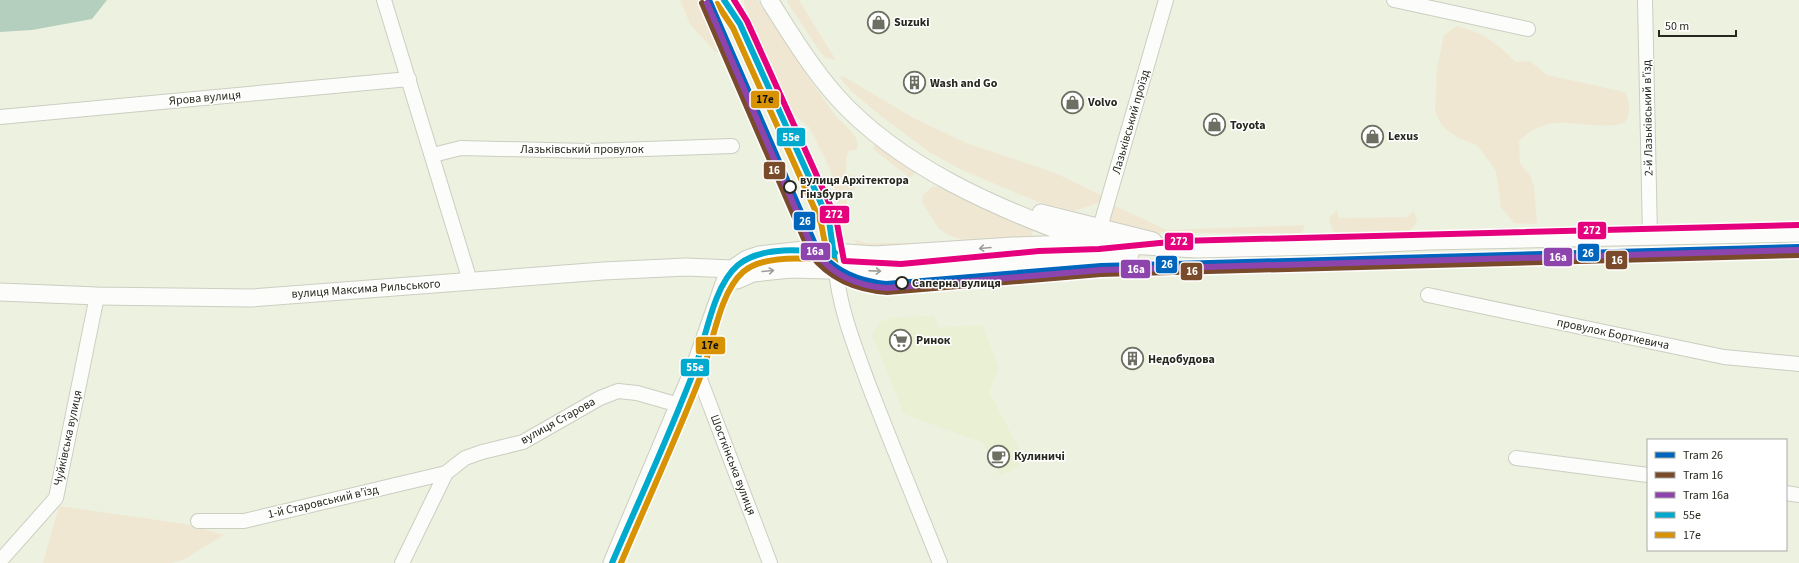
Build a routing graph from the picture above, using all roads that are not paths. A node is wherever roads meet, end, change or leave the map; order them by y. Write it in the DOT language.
graph roads {
  1 [pos="384,0"];
  2 [pos="769,0"];
  3 [pos="1166,0"];
  4 [pos="1394,0"];
  5 [pos="1646,0"];
  6 [pos="733,6"];
  7 [pos="1528,29"];
  8 [pos="409,79"];
  9 [pos="0,117"];
  10 [pos="732,146"];
  11 [pos="433,155"];
  12 [pos="966,189"];
  13 [pos="1037,222"];
  14 [pos="1799,233"];
  15 [pos="1098,236"];
  16 [pos="1650,236"];
  17 [pos="1030,245"];
  18 [pos="1180,249"];
  19 [pos="835,252"];
  20 [pos="1144,252"];
  21 [pos="1040,259"];
  22 [pos="836,269"];
  23 [pos="740,272"];
  24 [pos="470,281"];
  25 [pos="0,292"];
  26 [pos="1428,295"];
  27 [pos="97,296"];
  28 [pos="1799,364"];
  29 [pos="695,366"];
  30 [pos="678,405"];
  31 [pos="1516,458"];
  32 [pos="446,473"];
  33 [pos="1647,475"];
  34 [pos="1787,493"];
  35 [pos="1799,495"];
  36 [pos="198,521"];
  37 [pos="0,560"];
  38 [pos="402,563"];
  39 [pos="612,563"];
  40 [pos="770,563"];
  41 [pos="940,563"];
  1 -- 8 [label="street"];
  2 -- 12 [label="main road"];
  3 -- 15 [label="street, Лазьківський проїзд"];
  4 -- 7 [label="street"];
  5 -- 16 [label="street, 2-й Лазьківський в’їзд"];
  6 -- 19 [label="main road"];
  8 -- 9 [label="street, Ярова вулиця"];
  8 -- 11 [label="street"];
  10 -- 11 [label="street, Лазьківський провулок"];
  11 -- 24 [label="street"];
  12 -- 13 [label="main road"];
  12 -- 15 [label="main road"];
  13 -- 15 [label="main road"];
  13 -- 17 [label="main road"];
  14 -- 16 [label="main road"];
  15 -- 17 [label="main road"];
  15 -- 18 [label="main road"];
  15 -- 20 [label="main road"];
  15 -- 21 [label="main road"];
  16 -- 18 [label="main road"];
  17 -- 19 [label="main road, one-way"];
  18 -- 20 [label="main road"];
  19 -- 22 [label="main road"];
  19 -- 23 [label="main road"];
  20 -- 21 [label="main road"];
  22 -- 21 [label="main road, вулиця Максима Рильського, one-way"];
  23 -- 22 [label="main road, вулиця Максима Рильського, one-way"];
  22 -- 41 [label="street"];
  23 -- 24 [label="main road, вулиця Максима Рильського"];
  23 -- 29 [label="main road"];
  24 -- 27 [label="main road, вулиця Максима Рильського"];
  25 -- 27 [label="main road, вулиця Максима Рильського"];
  26 -- 28 [label="street, провулок Борткевича"];
  27 -- 37 [label="street, Чуйківська вулиця"];
  29 -- 30 [label="main road"];
  29 -- 40 [label="street, Шосткінська вулиця"];
  30 -- 32 [label="street, вулиця Старова"];
  30 -- 39 [label="main road"];
  31 -- 33 [label="street"];
  32 -- 36 [label="street, 1-й Старовський в’їзд"];
  32 -- 38 [label="street, вулиця Старова"];
  34 -- 35 [label="street"];
}
